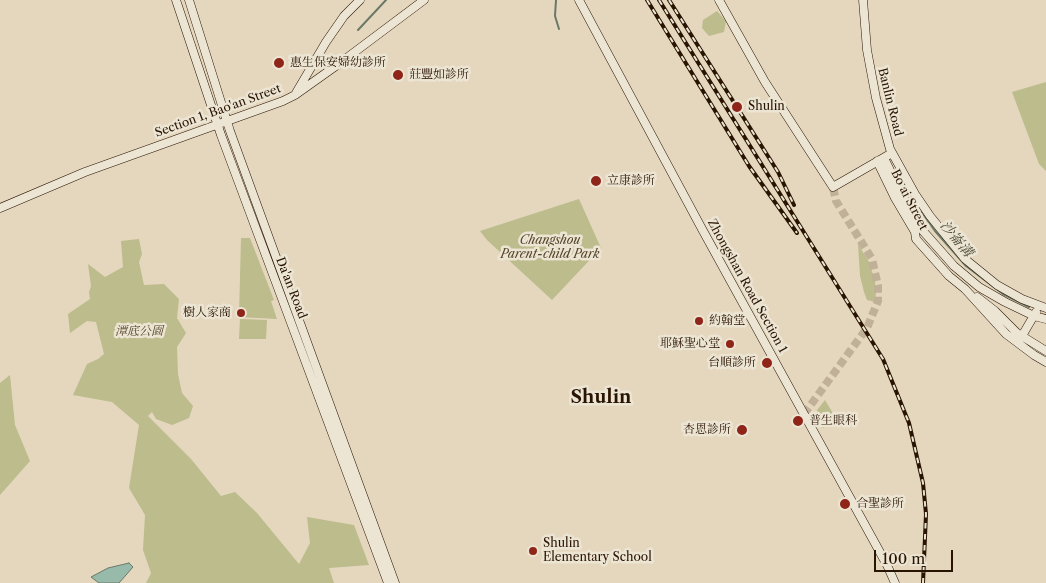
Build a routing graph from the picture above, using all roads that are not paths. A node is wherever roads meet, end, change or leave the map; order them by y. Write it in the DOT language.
graph roads {
  1 [pos="176,0"];
  2 [pos="189,0"];
  3 [pos="360,0"];
  4 [pos="424,0"];
  5 [pos="579,0"];
  6 [pos="719,0"];
  7 [pos="863,0"];
  8 [pos="295,95"];
  9 [pos="227,122"];
  10 [pos="217,125"];
  11 [pos="892,153"];
  12 [pos="880,159"];
  13 [pos="0,208"];
  14 [pos="1043,307"];
  15 [pos="1034,316"];
  16 [pos="1046,319"];
  17 [pos="1020,340"];
  18 [pos="1046,351"];
  19 [pos="1046,362"];
  20 [pos="388,583"];
  21 [pos="395,583"];
  22 [pos="895,583"];
  1 -- 10 [label="street, Da'an Road"];
  2 -- 9 [label="street, Da'an Road"];
  3 -- 8 [label="street"];
  4 -- 8 [label="street, Section 1, Bao'an Street"];
  5 -- 22 [label="street, Zhongshan Road Section 1"];
  6 -- 12 [label="street"];
  7 -- 11 [label="street, Banlin Road"];
  8 -- 9 [label="street, Section 1, Bao'an Street"];
  9 -- 10 [label="street, Section 1, Bao'an Street"];
  9 -- 21 [label="street, Da'an Road"];
  10 -- 13 [label="street, Section 1, Bao'an Street"];
  10 -- 20 [label="street, Da'an Road"];
  11 -- 12 [label="street"];
  11 -- 14 [label="street, Banlin Road"];
  12 -- 15 [label="street, Bo ai Street"];
  12 -- 17 [label="street, Bo ai Street"];
  14 -- 15 [label="street"];
  15 -- 16 [label="street"];
  15 -- 17 [label="street"];
  17 -- 18 [label="street, Bo ai Street"];
  17 -- 19 [label="street, Bo ai Street"];
}
